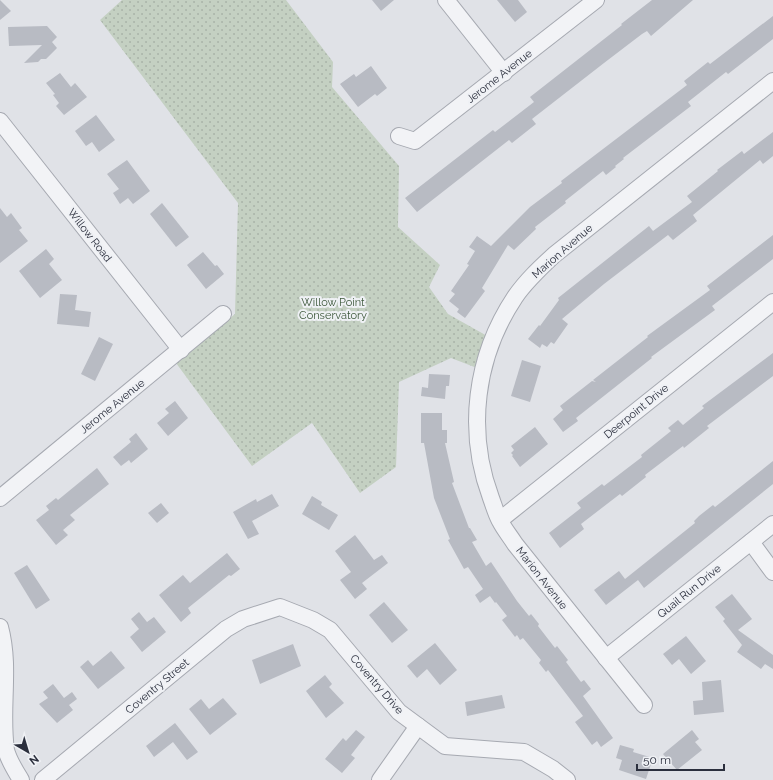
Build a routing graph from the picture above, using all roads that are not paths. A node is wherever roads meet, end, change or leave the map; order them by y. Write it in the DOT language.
graph roads {
  1 [pos="446,0"];
  2 [pos="596,0"];
  3 [pos="504,73"];
  4 [pos="773,81"];
  5 [pos="0,121"];
  6 [pos="399,136"];
  7 [pos="773,302"];
  8 [pos="223,314"];
  9 [pos="181,350"];
  10 [pos="0,498"];
  11 [pos="500,520"];
  12 [pos="773,524"];
  13 [pos="751,542"];
  14 [pos="773,572"];
  15 [pos="280,607"];
  16 [pos="0,627"];
  17 [pos="606,658"];
  18 [pos="644,705"];
  19 [pos="418,726"];
  20 [pos="21,780"];
  21 [pos="43,780"];
  22 [pos="380,780"];
  23 [pos="568,780"];
  1 -- 3 [label="street"];
  2 -- 3 [label="street, Jerome Avenue"];
  3 -- 6 [label="street, Jerome Avenue"];
  4 -- 11 [label="street, Marion Avenue"];
  5 -- 9 [label="street, Willow Road"];
  7 -- 11 [label="street, Deerpoint Drive"];
  8 -- 9 [label="street, Jerome Avenue"];
  9 -- 10 [label="street, Jerome Avenue"];
  11 -- 17 [label="street, Marion Avenue"];
  12 -- 13 [label="street, Quail Run Drive"];
  13 -- 14 [label="street"];
  13 -- 17 [label="street, Quail Run Drive"];
  15 -- 19 [label="street, Coventry Drive"];
  15 -- 21 [label="street, Coventry Street"];
  16 -- 20 [label="street"];
  17 -- 18 [label="street, Marion Avenue"];
  19 -- 22 [label="street"];
  19 -- 23 [label="street, Coventry Drive"];
}
